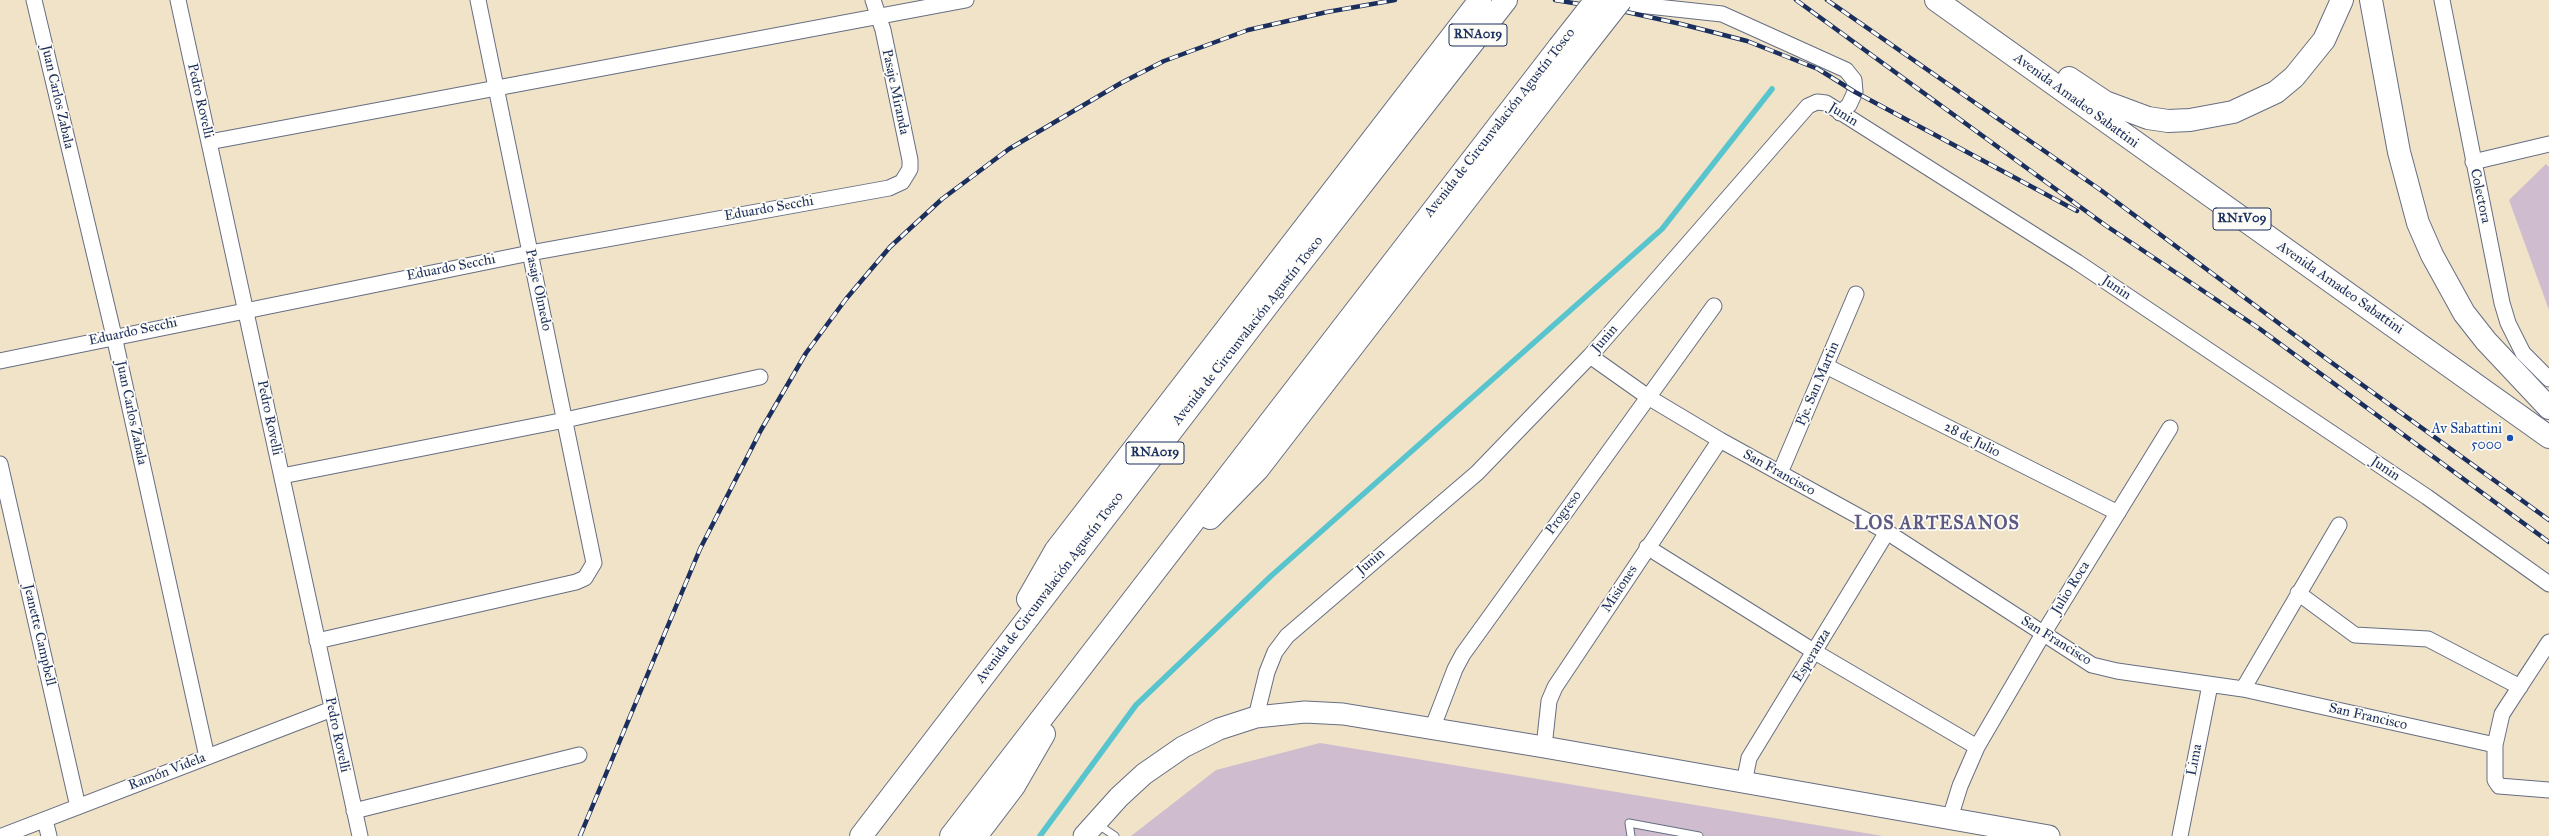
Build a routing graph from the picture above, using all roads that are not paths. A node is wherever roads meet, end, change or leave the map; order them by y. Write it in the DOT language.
graph roads {
  1 [pos="34,0"];
  2 [pos="178,0"];
  3 [pos="478,0"];
  4 [pos="873,0"];
  5 [pos="966,0"];
  6 [pos="1480,0"];
  7 [pos="1506,0"];
  8 [pos="1586,0"];
  9 [pos="1596,0"];
  10 [pos="1621,0"];
  11 [pos="1936,0"];
  12 [pos="1961,0"];
  13 [pos="2342,0"];
  14 [pos="2371,0"];
  15 [pos="2442,0"];
  16 [pos="878,16"];
  17 [pos="1566,54"];
  18 [pos="1442,65"];
  19 [pos="496,87"];
  20 [pos="1840,113"];
  21 [pos="209,142"];
  22 [pos="2549,144"];
  23 [pos="2473,162"];
  24 [pos="902,182"];
  25 [pos="530,253"];
  26 [pos="1856,294"];
  27 [pos="1714,306"];
  28 [pos="246,309"];
  29 [pos="114,336"];
  30 [pos="1590,356"];
  31 [pos="0,361"];
  32 [pos="1826,366"];
  33 [pos="760,377"];
  34 [pos="2549,379"];
  35 [pos="1648,397"];
  36 [pos="2549,408"];
  37 [pos="565,420"];
  38 [pos="2170,428"];
  39 [pos="2549,438"];
  40 [pos="1720,440"];
  41 [pos="0,464"];
  42 [pos="1780,473"];
  43 [pos="282,476"];
  44 [pos="2118,513"];
  45 [pos="2339,525"];
  46 [pos="1887,532"];
  47 [pos="1647,546"];
  48 [pos="2549,584"];
  49 [pos="2298,593"];
  50 [pos="2043,634"];
  51 [pos="317,641"];
  52 [pos="2549,642"];
  53 [pos="1815,652"];
  54 [pos="1086,660"];
  55 [pos="2210,685"];
  56 [pos="2520,687"];
  57 [pos="2243,689"];
  58 [pos="332,709"];
  59 [pos="1256,717"];
  60 [pos="1432,729"];
  61 [pos="2495,745"];
  62 [pos="1544,747"];
  63 [pos="1977,747"];
  64 [pos="579,754"];
  65 [pos="207,757"];
  66 [pos="1744,783"];
  67 [pos="2549,790"];
  68 [pos="78,807"];
  69 [pos="354,811"];
  70 [pos="1950,818"];
  71 [pos="45,820"];
  72 [pos="1090,829"];
  73 [pos="2,836"];
  74 [pos="49,836"];
  75 [pos="360,836"];
  76 [pos="861,836"];
  77 [pos="951,836"];
  78 [pos="976,836"];
  79 [pos="1115,836"];
  80 [pos="1631,836"];
  81 [pos="1699,836"];
  82 [pos="2049,836"];
  83 [pos="2180,836"];
  1 -- 29 [label="street, Juan Carlos Zabala"];
  2 -- 21 [label="street, Pedro Rovelli"];
  3 -- 19 [label="street, Pasaje Olmedo"];
  4 -- 16 [label="street, Pasaje Miranda"];
  5 -- 16 [label="street"];
  6 -- 18 [label="main road"];
  7 -- 18 [label="main road, RNA019"];
  8 -- 20 [label="street"];
  9 -- 17 [label="main road, Avenida de Circunvalación Agustín Tosco, bridge"];
  10 -- 17 [label="main road, bridge"];
  11 -- 39 [label="main road, Avenida Amadeo Sabattini / RN1V09"];
  12 -- 13 [label="main road"];
  14 -- 36 [label="main road"];
  15 -- 23 [label="street, Colectora"];
  16 -- 19 [label="street"];
  16 -- 24 [label="street, Pasaje Miranda"];
  17 -- 54 [label="main road, Avenida de Circunvalación Agustín Tosco"];
  18 -- 76 [label="main road, Avenida de Circunvalación Agustín Tosco"];
  19 -- 21 [label="street"];
  19 -- 25 [label="street, Pasaje Olmedo"];
  20 -- 30 [label="street, Junin"];
  20 -- 48 [label="street, Junin"];
  21 -- 28 [label="street, Pedro Rovelli"];
  22 -- 23 [label="street"];
  23 -- 34 [label="street, Colectora"];
  24 -- 25 [label="street, Eduardo Secchi"];
  25 -- 28 [label="street, Eduardo Secchi"];
  25 -- 37 [label="street, Pasaje Olmedo"];
  26 -- 32 [label="street, Pje. San Martin"];
  27 -- 35 [label="street, Progreso"];
  28 -- 29 [label="street, Eduardo Secchi"];
  28 -- 43 [label="street, Pedro Rovelli"];
  29 -- 31 [label="street, Eduardo Secchi"];
  29 -- 65 [label="street, Juan Carlos Zabala"];
  30 -- 35 [label="street, San Francisco"];
  30 -- 59 [label="street, Junin"];
  32 -- 42 [label="street, Pje. San Martin"];
  32 -- 44 [label="street, 28 de Julio"];
  33 -- 37 [label="street"];
  35 -- 40 [label="street, San Francisco"];
  35 -- 60 [label="street, Progreso"];
  37 -- 43 [label="street"];
  37 -- 51 [label="street, Pasaje Olmedo"];
  38 -- 44 [label="street, Julio Roca"];
  40 -- 42 [label="street, San Francisco"];
  40 -- 47 [label="street, Misiones"];
  41 -- 68 [label="street, Jeanette Campbell"];
  42 -- 46 [label="street, San Francisco"];
  43 -- 51 [label="street, Pedro Rovelli"];
  44 -- 50 [label="street, Julio Roca"];
  45 -- 49 [label="street"];
  46 -- 50 [label="street, San Francisco"];
  46 -- 53 [label="street, Esperanza"];
  47 -- 53 [label="street"];
  47 -- 62 [label="street, Misiones"];
  49 -- 56 [label="street"];
  49 -- 57 [label="street"];
  50 -- 55 [label="street, San Francisco"];
  50 -- 63 [label="street, Julio Roca"];
  51 -- 58 [label="street, Pedro Rovelli"];
  52 -- 56 [label="street"];
  53 -- 63 [label="street"];
  53 -- 66 [label="street, Esperanza"];
  54 -- 77 [label="main road, Avenida de Circunvalación Agustín Tosco"];
  54 -- 78 [label="main road"];
  55 -- 57 [label="street, San Francisco"];
  55 -- 83 [label="street, Lima"];
  56 -- 61 [label="street"];
  57 -- 61 [label="street, San Francisco"];
  58 -- 65 [label="street, Ramón Videla"];
  58 -- 69 [label="street, Pedro Rovelli"];
  59 -- 60 [label="main road"];
  59 -- 72 [label="main road"];
  60 -- 62 [label="main road"];
  61 -- 67 [label="street"];
  62 -- 66 [label="main road"];
  63 -- 70 [label="street, Julio Roca"];
  64 -- 69 [label="street"];
  65 -- 68 [label="street, Ramón Videla"];
  66 -- 70 [label="main road"];
  68 -- 71 [label="street, Ramón Videla"];
  69 -- 75 [label="street, Pedro Rovelli"];
  70 -- 82 [label="main road"];
  71 -- 73 [label="street, Ramón Videla"];
  71 -- 74 [label="street"];
  72 -- 79 [label="lane"];
  80 -- 81 [label="lane"];
}
